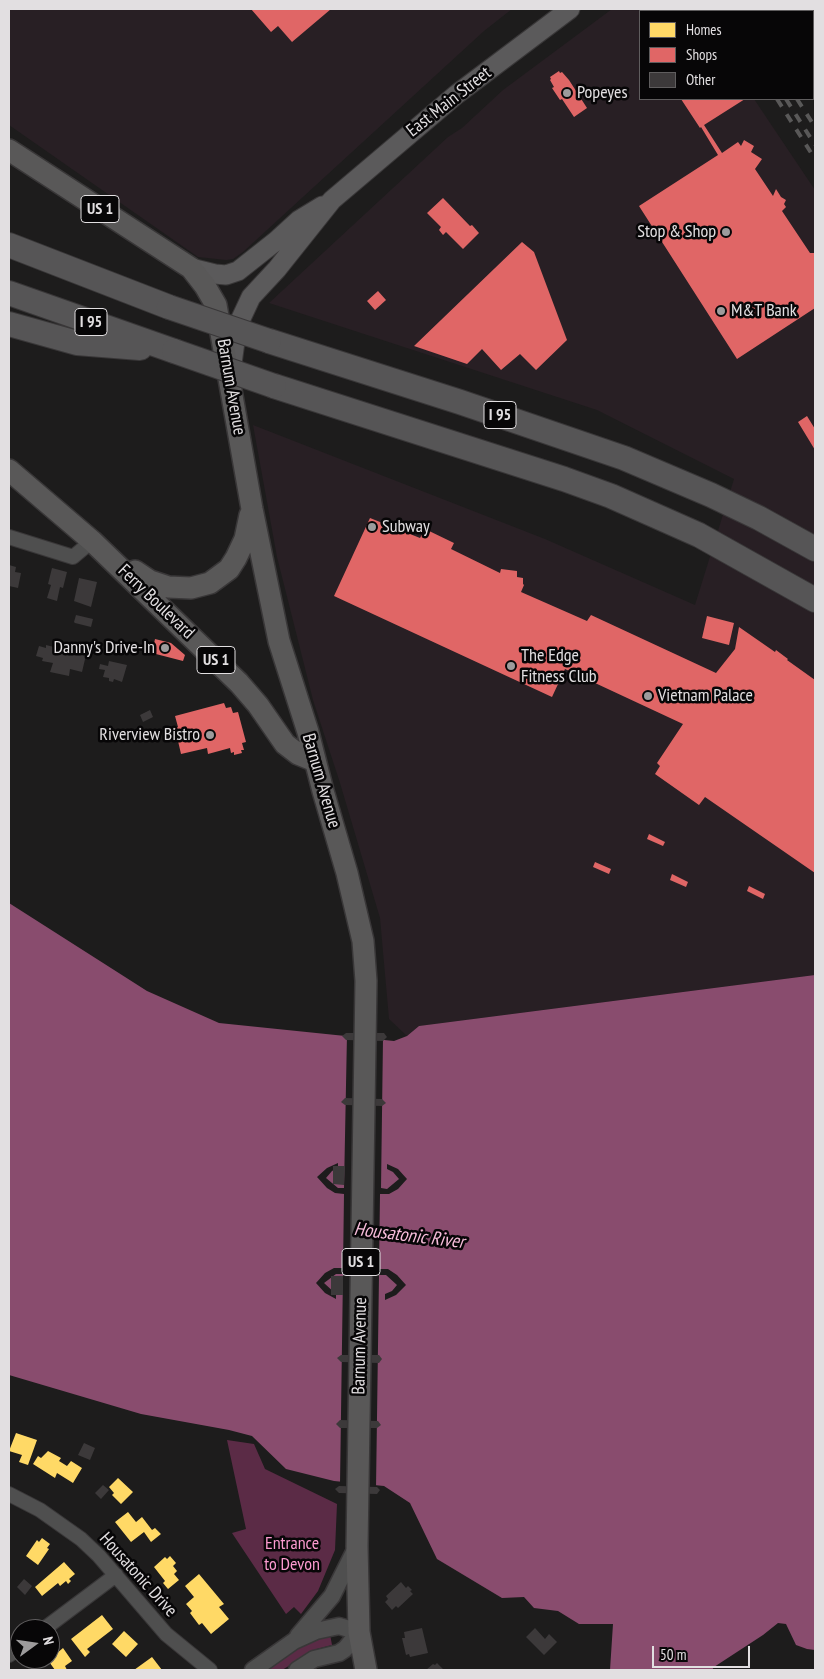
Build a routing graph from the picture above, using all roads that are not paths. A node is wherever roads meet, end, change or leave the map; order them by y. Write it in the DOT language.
graph roads {
  1 [pos="570,9"];
  2 [pos="9,150"];
  3 [pos="332,200"];
  4 [pos="9,235"];
  5 [pos="9,245"];
  6 [pos="50,262"];
  7 [pos="191,268"];
  8 [pos="9,293"];
  9 [pos="9,324"];
  10 [pos="174,352"];
  11 [pos="230,380"];
  12 [pos="9,470"];
  13 [pos="252,509"];
  14 [pos="9,537"];
  15 [pos="92,541"];
  16 [pos="815,549"];
  17 [pos="112,560"];
  18 [pos="815,600"];
  19 [pos="315,761"];
  20 [pos="9,1494"];
  21 [pos="357,1536"];
  22 [pos="116,1575"];
  23 [pos="57,1619"];
  24 [pos="359,1632"];
  25 [pos="294,1641"];
  26 [pos="210,1670"];
  27 [pos="253,1670"];
  28 [pos="297,1670"];
  29 [pos="366,1670"];
  1 -- 3 [label="main road, East Main Street"];
  2 -- 7 [label="main road, Barnum Avenue / US 1"];
  3 -- 7 [label="main road, East Main Street"];
  3 -- 11 [label="main road, East Main Street"];
  4 -- 6 [label="highway"];
  5 -- 6 [label="highway, I 95"];
  6 -- 16 [label="highway, I 95, bridge"];
  7 -- 11 [label="main road, Barnum Avenue / US 1"];
  8 -- 10 [label="highway, I 95"];
  9 -- 10 [label="highway"];
  10 -- 18 [label="highway, I 95, bridge"];
  11 -- 13 [label="main road, Barnum Avenue / US 1"];
  12 -- 15 [label="main road, Ferry Boulevard / US 1"];
  13 -- 17 [label="main road"];
  13 -- 19 [label="main road, Barnum Avenue / US 1"];
  14 -- 15 [label="street"];
  15 -- 17 [label="main road, Ferry Boulevard / US 1"];
  17 -- 19 [label="main road, Ferry Boulevard / US 1"];
  19 -- 21 [label="main road, Barnum Avenue / US 1"];
  20 -- 22 [label="street, Housatonic Drive"];
  21 -- 24 [label="main road, US 1"];
  21 -- 25 [label="street"];
  22 -- 23 [label="street"];
  22 -- 26 [label="street, Housatonic Drive"];
  24 -- 25 [label="street"];
  24 -- 28 [label="street"];
  24 -- 29 [label="main road, US 1"];
  25 -- 27 [label="street"];
}
